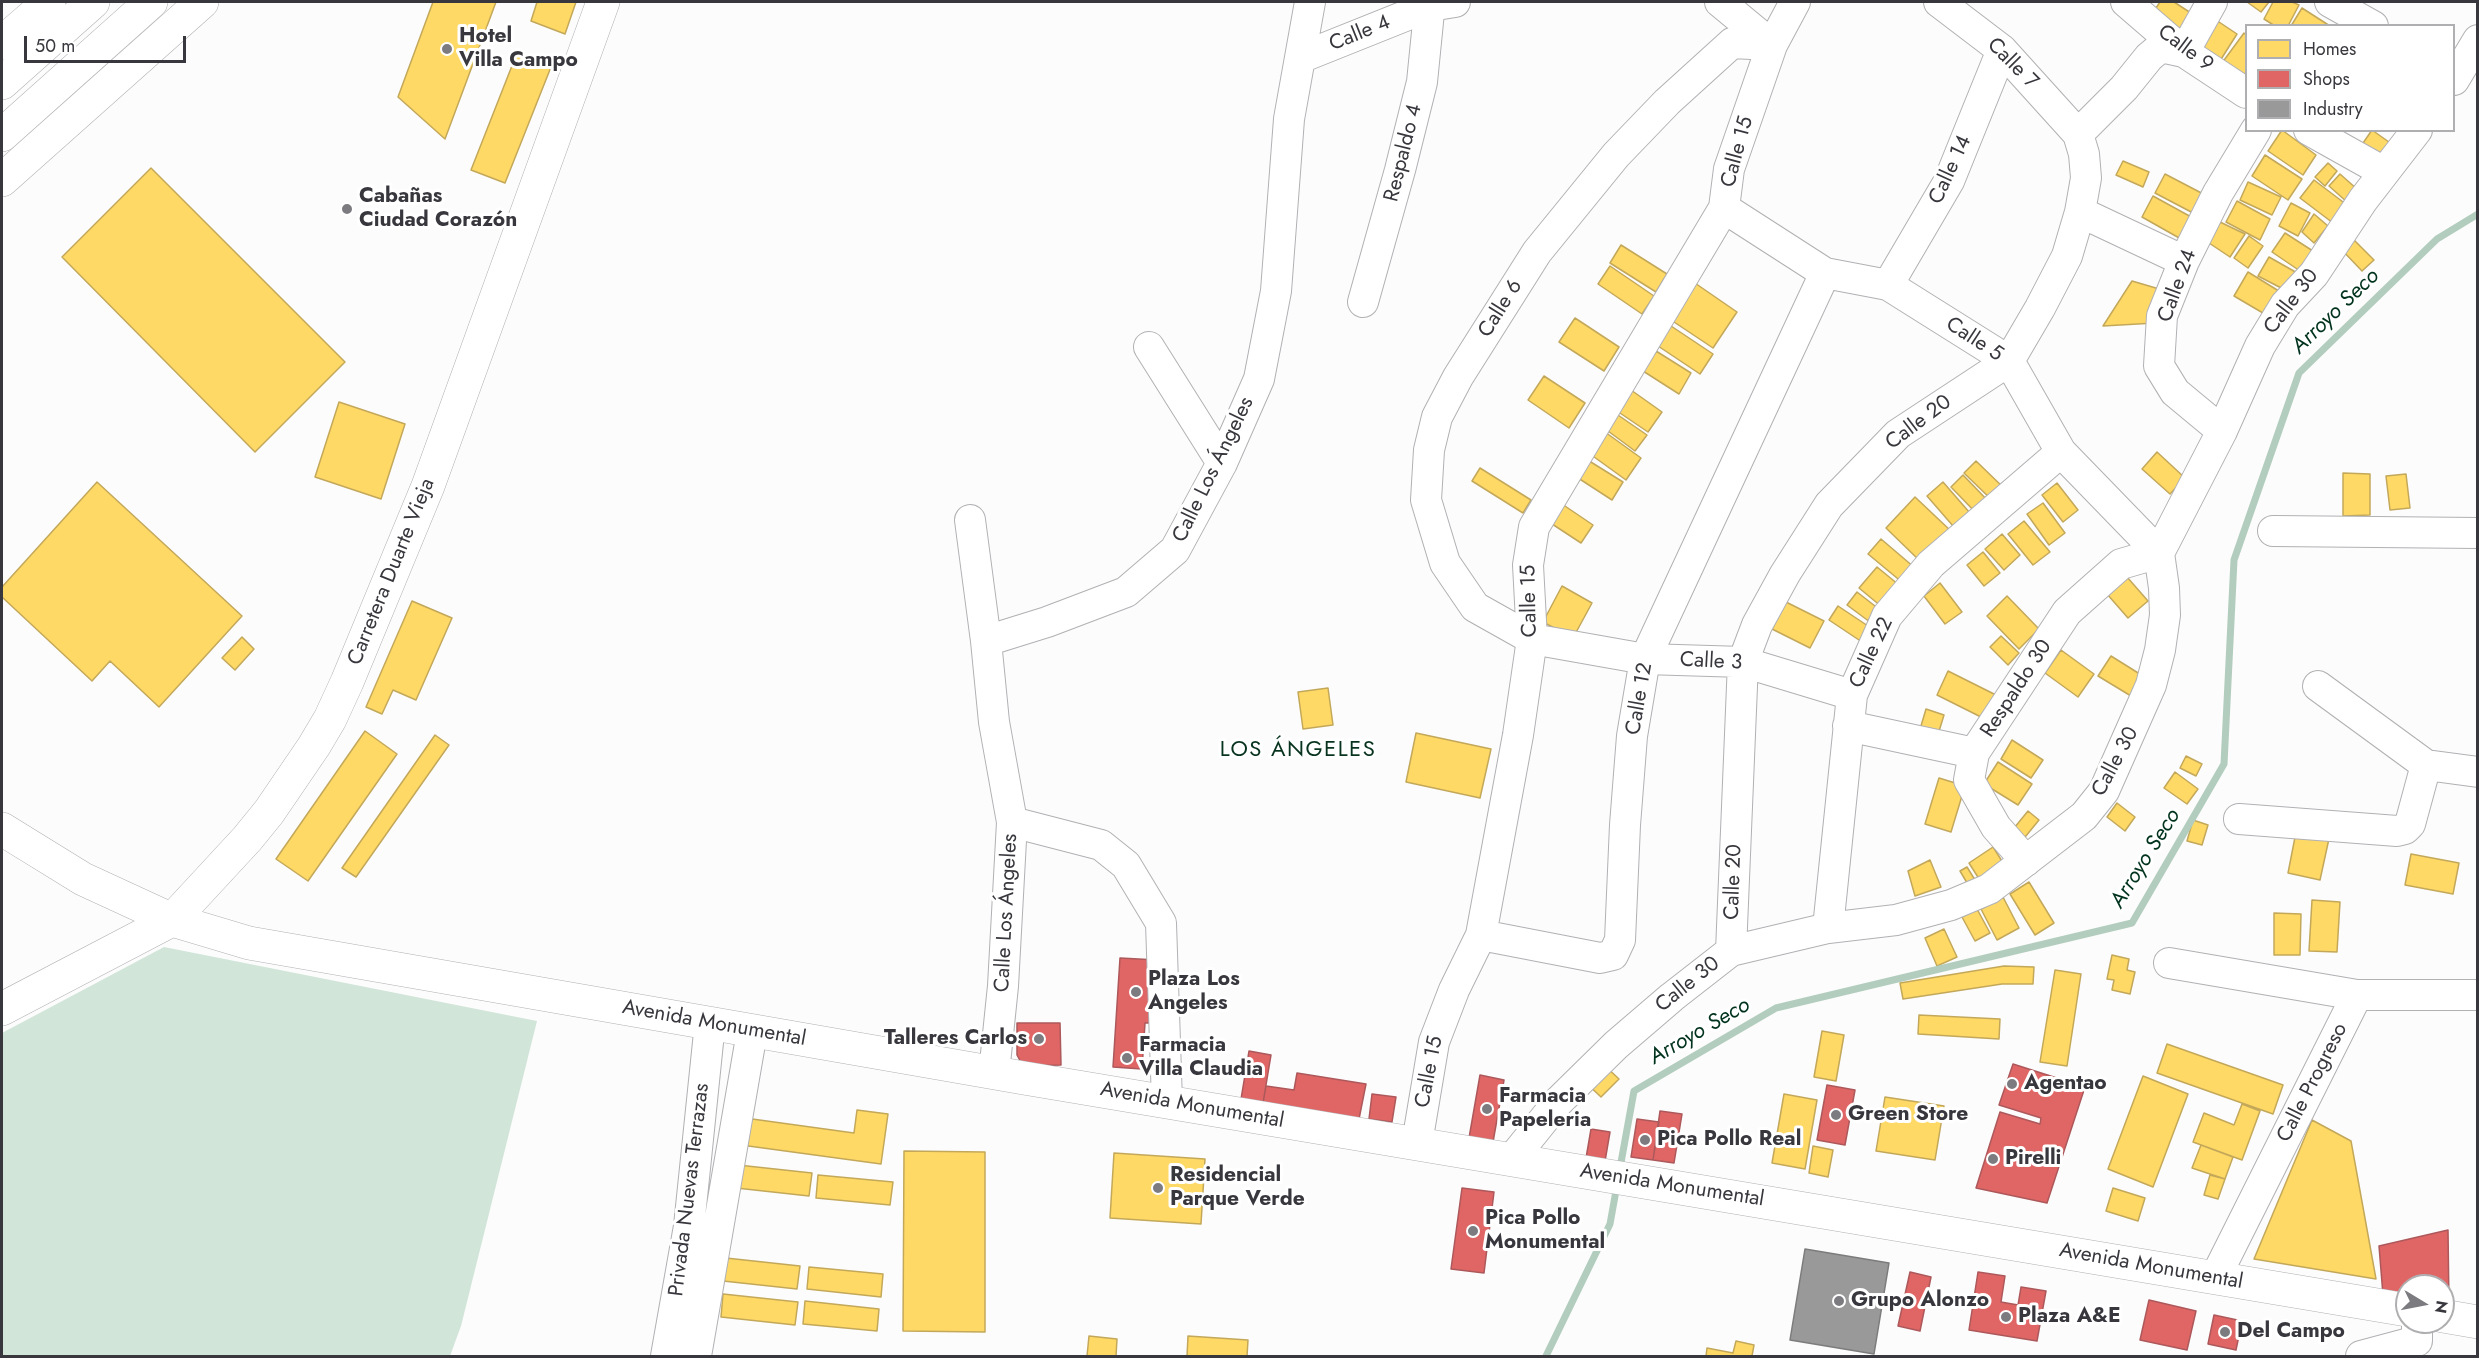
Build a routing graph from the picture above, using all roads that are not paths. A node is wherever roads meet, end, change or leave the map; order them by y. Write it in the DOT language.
graph roads {
  1 [pos="49,2"];
  2 [pos="93,2"];
  3 [pos="151,2"];
  4 [pos="202,2"];
  5 [pos="603,2"];
  6 [pos="1310,2"];
  7 [pos="1720,2"];
  8 [pos="1794,2"];
  9 [pos="1939,2"];
  10 [pos="2126,2"];
  11 [pos="2212,2"];
  12 [pos="1438,3"];
  13 [pos="2340,4"];
  14 [pos="2370,24"];
  15 [pos="2478,40"];
  16 [pos="2,43"];
  17 [pos="1772,45"];
  18 [pos="2002,50"];
  19 [pos="2184,52"];
  20 [pos="1300,58"];
  21 [pos="2456,72"];
  22 [pos="2,83"];
  23 [pos="2245,92"];
  24 [pos="2255,132"];
  25 [pos="2313,132"];
  26 [pos="2415,132"];
  27 [pos="2078,134"];
  28 [pos="2,135"];
  29 [pos="2384,172"];
  30 [pos="2,180"];
  31 [pos="1724,208"];
  32 [pos="2080,212"];
  33 [pos="2184,261"];
  34 [pos="1826,273"];
  35 [pos="1888,285"];
  36 [pos="1364,302"];
  37 [pos="1149,347"];
  38 [pos="2008,361"];
  39 [pos="2222,431"];
  40 [pos="2061,452"];
  41 [pos="1222,463"];
  42 [pos="970,520"];
  43 [pos="2274,531"];
  44 [pos="2478,533"];
  45 [pos="2158,553"];
  46 [pos="1532,639"];
  47 [pos="986,641"];
  48 [pos="1645,659"];
  49 [pos="1743,662"];
  50 [pos="2318,686"];
  51 [pos="1852,695"];
  52 [pos="1848,726"];
  53 [pos="1974,753"];
  54 [pos="2426,765"];
  55 [pos="2478,772"];
  56 [pos="2239,819"];
  57 [pos="1012,822"];
  58 [pos="2,829"];
  59 [pos="2026,861"];
  60 [pos="172,920"];
  61 [pos="1828,928"];
  62 [pos="1481,935"];
  63 [pos="1731,951"];
  64 [pos="2169,963"];
  65 [pos="2357,995"];
  66 [pos="2478,995"];
  67 [pos="2,1009"];
  68 [pos="710,1023"];
  69 [pos="752,1032"];
  70 [pos="994,1073"];
  71 [pos="1167,1102"];
  72 [pos="1417,1143"];
  73 [pos="1512,1159"];
  74 [pos="2215,1278"];
  75 [pos="2395,1308"];
  76 [pos="2455,1318"];
  77 [pos="2478,1322"];
  78 [pos="2418,1340"];
  79 [pos="666,1356"];
  80 [pos="696,1356"];
  81 [pos="2361,1356"];
  1 -- 16 [label="main road"];
  2 -- 22 [label="main road"];
  3 -- 28 [label="main road"];
  4 -- 30 [label="main road"];
  5 -- 60 [label="main road, Carretera Duarte Vieja"];
  6 -- 20 [label="street, Calle Los Ángeles"];
  7 -- 17 [label="street"];
  8 -- 17 [label="street, Calle 15"];
  9 -- 18 [label="street, Calle 7"];
  10 -- 19 [label="street, Calle 9"];
  11 -- 19 [label="street"];
  12 -- 20 [label="street, Calle 4"];
  12 -- 36 [label="street, Respaldo 4"];
  13 -- 14 [label="street"];
  15 -- 21 [label="street"];
  17 -- 31 [label="street, Calle 15"];
  17 -- 46 [label="street, Calle 6"];
  18 -- 27 [label="street, Calle 7"];
  18 -- 35 [label="street, Calle 14"];
  19 -- 23 [label="street, Calle 9"];
  19 -- 27 [label="street"];
  20 -- 41 [label="street, Calle Los Ángeles"];
  24 -- 33 [label="street, Calle 24"];
  25 -- 29 [label="street"];
  26 -- 29 [label="street, Calle 30"];
  27 -- 32 [label="street, Calle 20"];
  29 -- 39 [label="street, Calle 30"];
  31 -- 34 [label="street, Calle 5"];
  31 -- 46 [label="street, Calle 15"];
  32 -- 33 [label="street"];
  32 -- 38 [label="street, Calle 20"];
  33 -- 39 [label="street, Calle 24"];
  34 -- 35 [label="street, Calle 5"];
  34 -- 48 [label="street, Calle 12"];
  35 -- 38 [label="street, Calle 5"];
  37 -- 41 [label="street"];
  38 -- 40 [label="street, Calle 5"];
  38 -- 49 [label="street, Calle 20"];
  39 -- 45 [label="street, Calle 30"];
  40 -- 45 [label="street, Calle 5"];
  40 -- 51 [label="street, Calle 22"];
  41 -- 47 [label="street, Calle Los Ángeles"];
  42 -- 47 [label="street"];
  43 -- 44 [label="street"];
  45 -- 53 [label="street, Respaldo 30"];
  45 -- 59 [label="street, Calle 30"];
  46 -- 48 [label="street, Calle 3"];
  46 -- 62 [label="street, Calle 15"];
  47 -- 57 [label="street, Calle Los Ángeles"];
  48 -- 49 [label="street, Calle 3"];
  48 -- 62 [label="street, Calle 12"];
  49 -- 51 [label="street, Calle 3"];
  49 -- 63 [label="street, Calle 20"];
  50 -- 54 [label="street"];
  51 -- 52 [label="street, Calle 22"];
  52 -- 53 [label="street"];
  52 -- 61 [label="street, Calle 22"];
  53 -- 59 [label="street, Respaldo 30"];
  54 -- 55 [label="street"];
  54 -- 56 [label="street"];
  57 -- 70 [label="street, Calle Los Ángeles"];
  57 -- 71 [label="street"];
  58 -- 60 [label="main road, Avenida Monumental"];
  59 -- 61 [label="street, Calle 30"];
  60 -- 67 [label="main road, Carretera Duarte Vieja"];
  60 -- 68 [label="main road, Avenida Monumental"];
  61 -- 63 [label="street, Calle 30"];
  62 -- 72 [label="street, Calle 15"];
  63 -- 73 [label="street, Calle 30"];
  64 -- 65 [label="street"];
  65 -- 66 [label="street"];
  65 -- 74 [label="street, Calle Progreso"];
  68 -- 69 [label="main road, Avenida Monumental"];
  68 -- 79 [label="street, Privada Nuevas Terrazas"];
  69 -- 70 [label="main road, Avenida Monumental"];
  69 -- 80 [label="street, Privada Nuevas Terrazas"];
  70 -- 71 [label="main road, Avenida Monumental"];
  71 -- 72 [label="main road, Avenida Monumental"];
  72 -- 73 [label="main road, Avenida Monumental"];
  73 -- 74 [label="main road, Avenida Monumental"];
  74 -- 75 [label="main road, Avenida Monumental"];
  76 -- 77 [label="main road"];
  78 -- 81 [label="street"];
}
